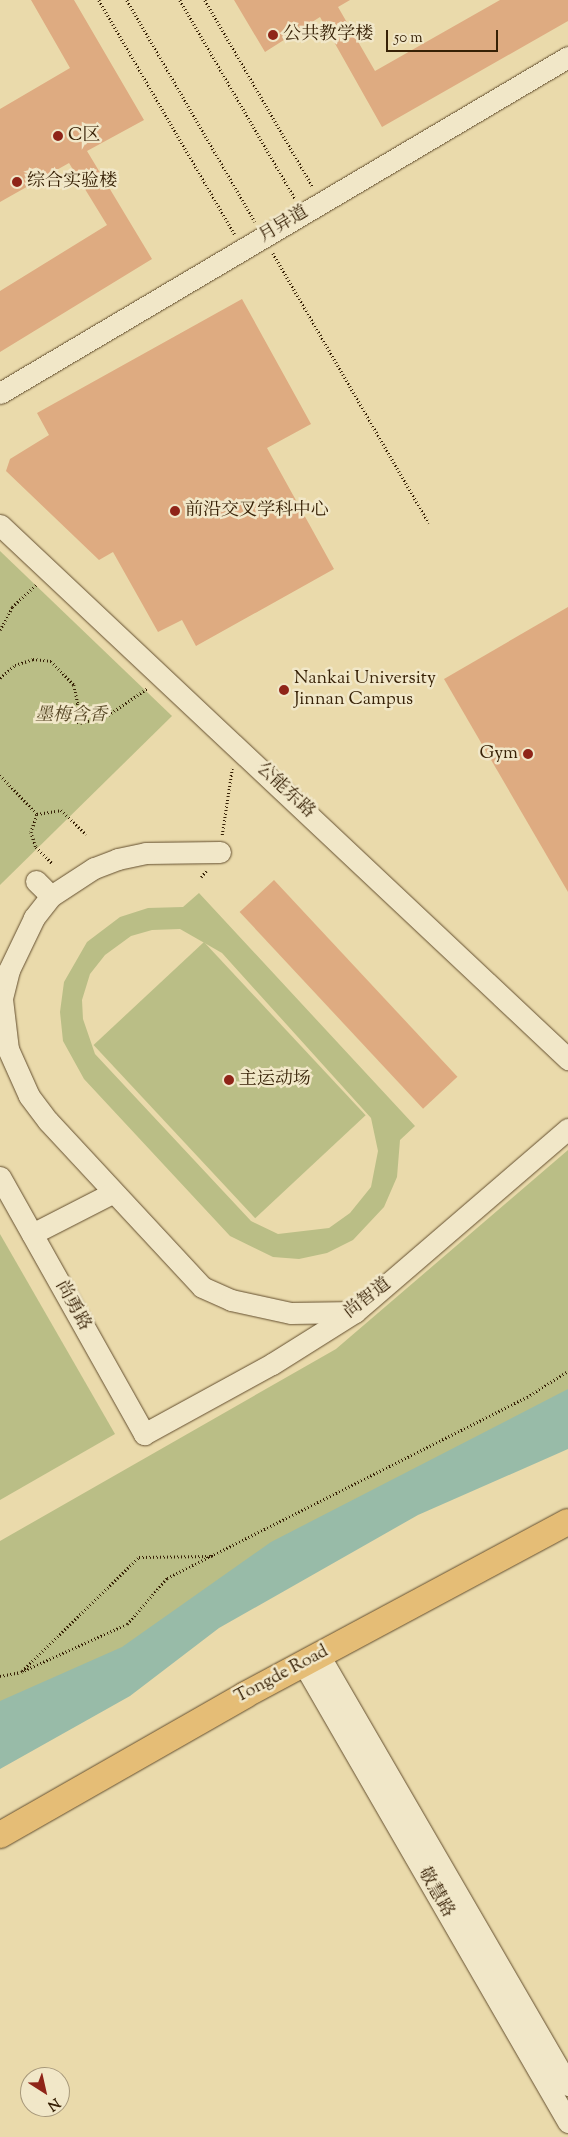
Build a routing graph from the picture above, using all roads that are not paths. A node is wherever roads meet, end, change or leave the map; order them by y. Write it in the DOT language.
graph roads {
  1 [pos="568,58"];
  2 [pos="0,393"];
  3 [pos="0,525"];
  4 [pos="220,852"];
  5 [pos="36,881"];
  6 [pos="51,896"];
  7 [pos="568,1059"];
  8 [pos="568,1129"];
  9 [pos="0,1177"];
  10 [pos="112,1193"];
  11 [pos="32,1234"];
  12 [pos="355,1312"];
  13 [pos="144,1434"];
  14 [pos="568,1522"];
  15 [pos="568,1539"];
  16 [pos="315,1666"];
  17 [pos="0,1835"];
  18 [pos="0,1852"];
  19 [pos="568,2085"];
  20 [pos="568,2122"];
  1 -- 2 [label="street, 月异道"];
  3 -- 7 [label="street, 公能东路"];
  4 -- 6 [label="street"];
  5 -- 6 [label="street"];
  6 -- 10 [label="street"];
  8 -- 12 [label="street, 尚智道"];
  9 -- 11 [label="street, 尚勇路"];
  10 -- 11 [label="street"];
  10 -- 12 [label="street"];
  11 -- 13 [label="street, 尚勇路"];
  12 -- 13 [label="street, 尚智道"];
  14 -- 16 [label="main road, Tongde Road"];
  15 -- 16 [label="main road, Tongde Road"];
  16 -- 17 [label="main road, Tongde Road"];
  16 -- 18 [label="main road, Tongde Road"];
  16 -- 19 [label="street, 敬慧路"];
  16 -- 20 [label="street, 敬慧路"];
}
